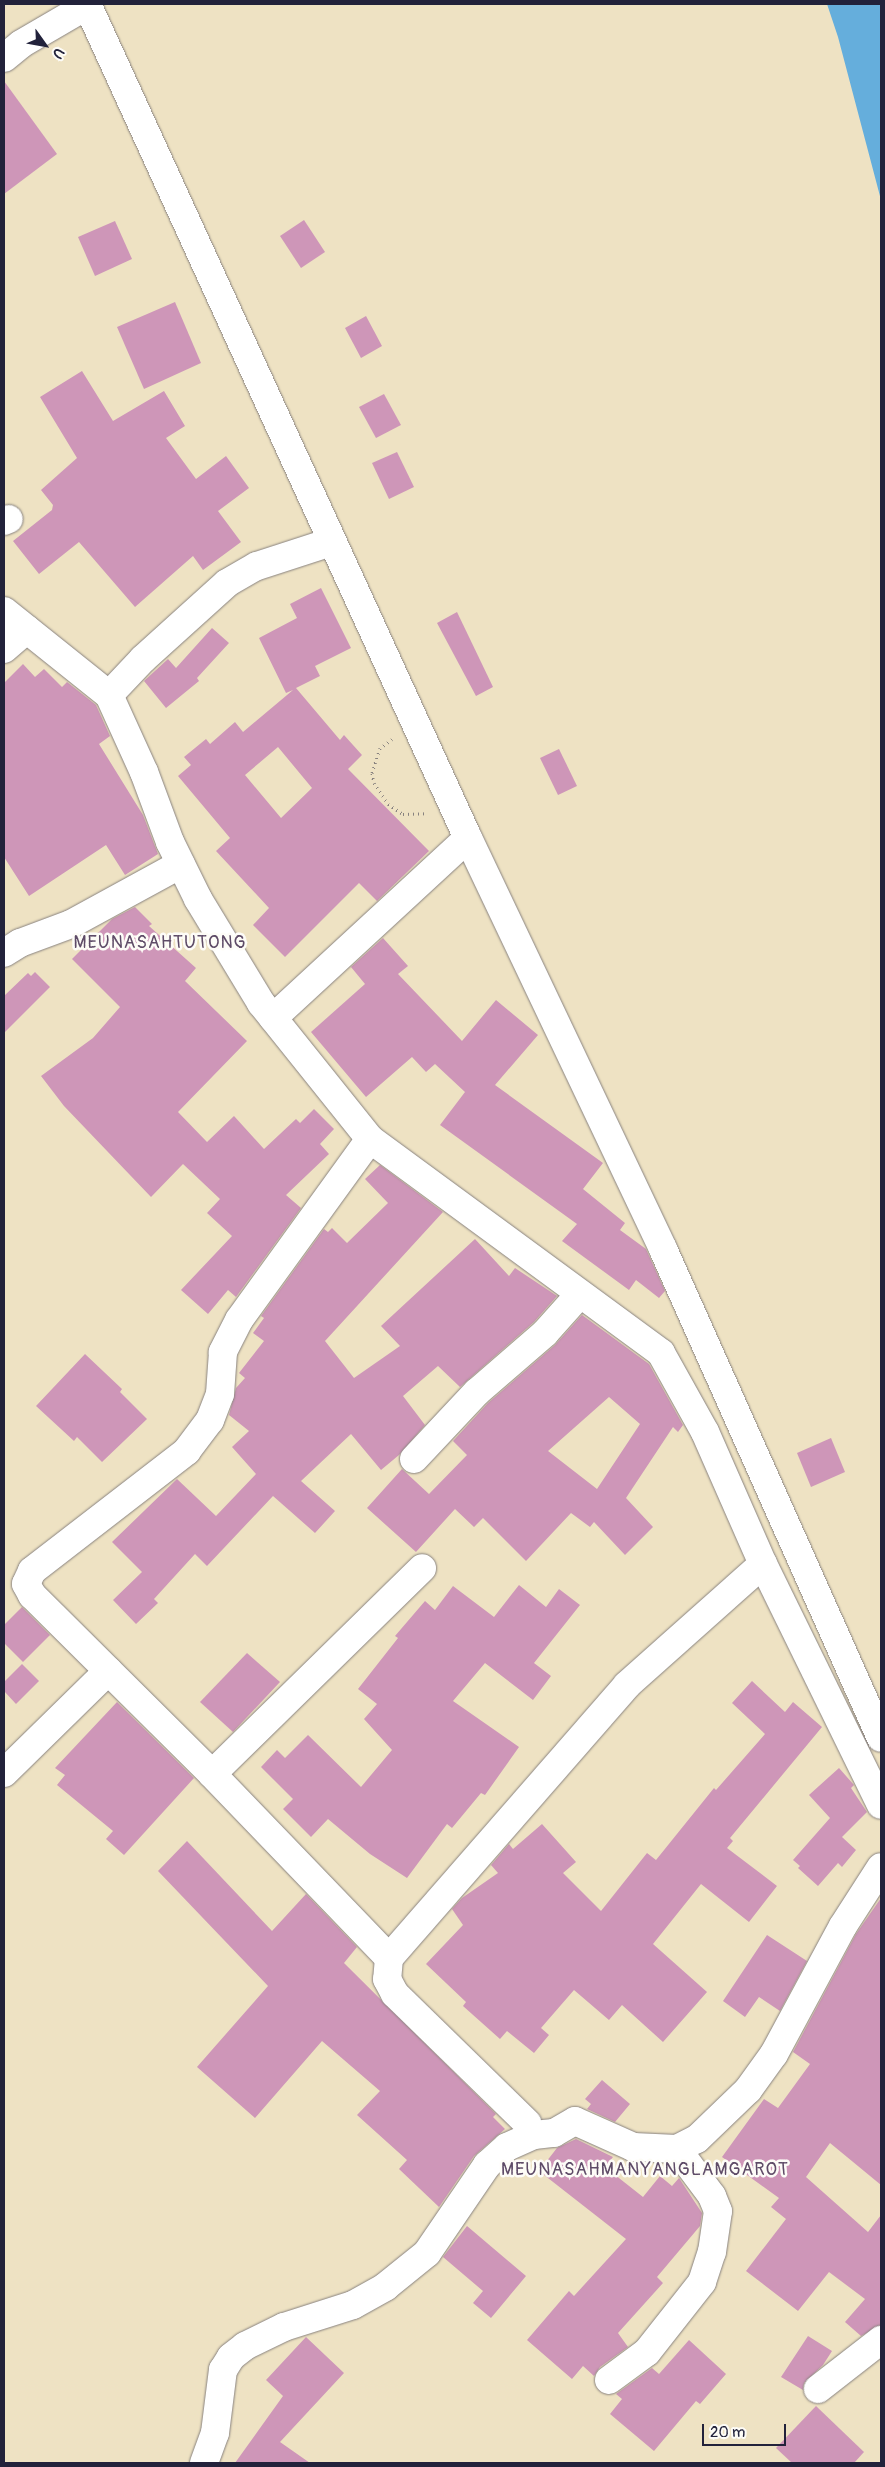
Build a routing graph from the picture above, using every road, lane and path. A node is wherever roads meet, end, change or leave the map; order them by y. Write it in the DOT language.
graph roads {
  1 [pos="87,5"];
  2 [pos="4,58"];
  3 [pos="331,542"];
  4 [pos="4,611"];
  5 [pos="27,629"];
  6 [pos="4,649"];
  7 [pos="108,695"];
  8 [pos="414,722"];
  9 [pos="454,808"];
  10 [pos="468,838"];
  11 [pos="180,864"];
  12 [pos="4,953"];
  13 [pos="273,1018"];
  14 [pos="370,1139"];
  15 [pos="579,1296"];
  16 [pos="414,1459"];
  17 [pos="763,1564"];
  18 [pos="422,1568"];
  19 [pos="108,1671"];
  20 [pos="881,1738"];
  21 [pos="4,1773"];
  22 [pos="212,1774"];
  23 [pos="881,1805"];
  24 [pos="881,1868"];
  25 [pos="389,1958"];
  26 [pos="527,2122"];
  27 [pos="677,2149"];
  28 [pos="881,2340"];
  29 [pos="609,2380"];
  30 [pos="818,2389"];
  31 [pos="204,2463"];
  1 -- 2 [label="street"];
  1 -- 3 [label="street"];
  3 -- 7 [label="street"];
  3 -- 8 [label="street"];
  4 -- 5 [label="street"];
  5 -- 6 [label="street"];
  5 -- 7 [label="street"];
  7 -- 11 [label="street"];
  8 -- 9 [label="street"];
  8 -- 9 [label="path"];
  9 -- 10 [label="street"];
  10 -- 13 [label="street"];
  10 -- 20 [label="street"];
  11 -- 12 [label="street"];
  11 -- 13 [label="street"];
  13 -- 14 [label="street"];
  14 -- 15 [label="street"];
  14 -- 19 [label="street"];
  15 -- 16 [label="street"];
  15 -- 17 [label="street"];
  17 -- 23 [label="street"];
  17 -- 25 [label="street"];
  18 -- 22 [label="street"];
  19 -- 21 [label="street"];
  19 -- 22 [label="street"];
  22 -- 25 [label="street"];
  24 -- 27 [label="street"];
  25 -- 26 [label="street"];
  27 -- 29 [label="street"];
  27 -- 31 [label="street"];
  28 -- 30 [label="street"];
}
